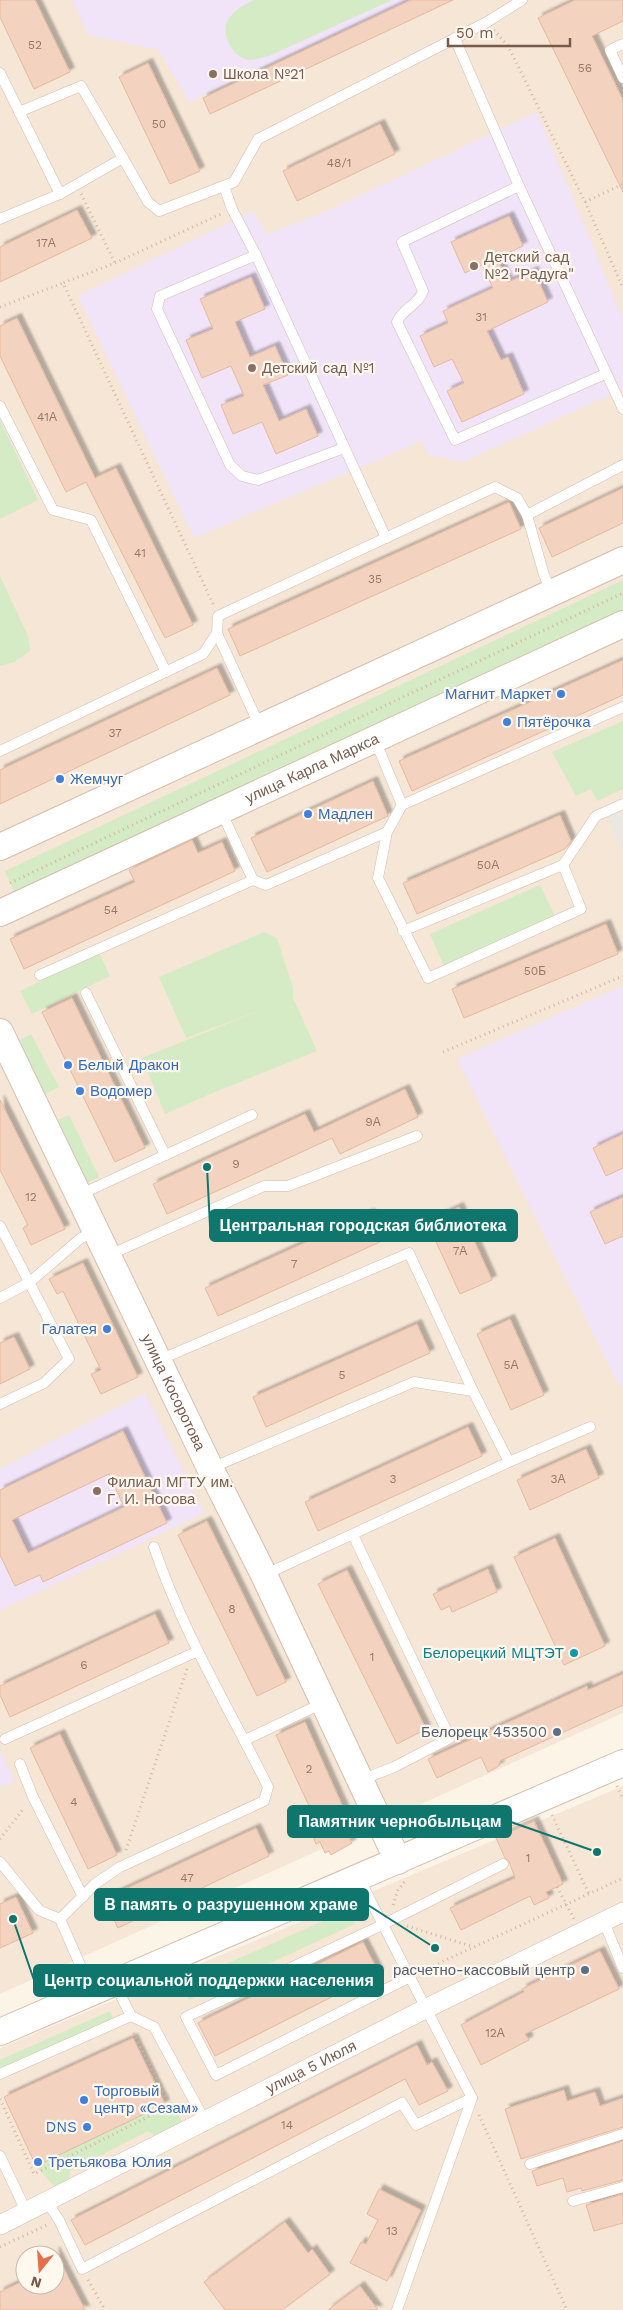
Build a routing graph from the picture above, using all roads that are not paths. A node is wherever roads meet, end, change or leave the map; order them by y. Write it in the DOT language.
graph roads {
  1 [pos="522,0"];
  2 [pos="455,38"];
  3 [pos="623,44"];
  4 [pos="0,74"];
  5 [pos="623,78"];
  6 [pos="19,112"];
  7 [pos="123,158"];
  8 [pos="224,186"];
  9 [pos="519,186"];
  10 [pos="60,194"];
  11 [pos="0,219"];
  12 [pos="256,255"];
  13 [pos="605,374"];
  14 [pos="0,406"];
  15 [pos="623,409"];
  16 [pos="344,448"];
  17 [pos="623,465"];
  18 [pos="528,515"];
  19 [pos="386,538"];
  20 [pos="623,560"];
  21 [pos="553,594"];
  22 [pos="623,624"];
  23 [pos="217,633"];
  24 [pos="166,672"];
  25 [pos="623,707"];
  26 [pos="260,728"];
  27 [pos="375,739"];
  28 [pos="0,751"];
  29 [pos="623,804"];
  30 [pos="402,806"];
  31 [pos="221,811"];
  32 [pos="386,832"];
  33 [pos="0,847"];
  34 [pos="563,865"];
  35 [pos="254,880"];
  36 [pos="0,913"];
  37 [pos="403,931"];
  38 [pos="40,975"];
  39 [pos="86,993"];
  40 [pos="0,1032"];
  41 [pos="252,1115"];
  42 [pos="417,1136"];
  43 [pos="165,1155"];
  44 [pos="79,1195"];
  45 [pos="0,1226"];
  46 [pos="96,1231"];
  47 [pos="108,1255"];
  48 [pos="30,1282"];
  49 [pos="0,1298"];
  50 [pos="158,1360"];
  51 [pos="473,1391"];
  52 [pos="0,1404"];
  53 [pos="590,1427"];
  54 [pos="509,1462"];
  55 [pos="210,1468"];
  56 [pos="353,1536"];
  57 [pos="154,1547"];
  58 [pos="264,1575"];
  59 [pos="195,1653"];
  60 [pos="324,1702"];
  61 [pos="5,1740"];
  62 [pos="245,1740"];
  63 [pos="20,1764"];
  64 [pos="620,1774"];
  65 [pos="361,1780"];
  66 [pos="0,1862"];
  67 [pos="503,1864"];
  68 [pos="404,1869"];
  69 [pos="359,1878"];
  70 [pos="82,1897"];
  71 [pos="623,1912"];
  72 [pos="60,1919"];
  73 [pos="604,1922"];
  74 [pos="386,1923"];
  75 [pos="623,1968"];
  76 [pos="412,1976"];
  77 [pos="103,1987"];
  78 [pos="425,2009"];
  79 [pos="130,2021"];
  80 [pos="0,2032"];
  81 [pos="0,2074"];
  82 [pos="472,2098"];
  83 [pos="205,2122"];
  84 [pos="623,2134"];
  85 [pos="0,2156"];
  86 [pos="530,2164"];
  87 [pos="623,2187"];
  88 [pos="573,2201"];
  89 [pos="47,2202"];
  90 [pos="27,2213"];
  91 [pos="0,2225"];
  92 [pos="397,2310"];
  1 -- 2 [label="lane"];
  2 -- 8 [label="lane"];
  2 -- 9 [label="lane"];
  3 -- 5 [label="lane"];
  4 -- 6 [label="lane"];
  6 -- 7 [label="lane"];
  6 -- 10 [label="lane"];
  7 -- 8 [label="lane"];
  7 -- 10 [label="lane"];
  8 -- 12 [label="lane"];
  9 -- 13 [label="lane"];
  9 -- 13 [label="lane"];
  10 -- 11 [label="lane"];
  12 -- 16 [label="lane"];
  12 -- 16 [label="lane"];
  13 -- 15 [label="lane"];
  14 -- 24 [label="lane"];
  16 -- 19 [label="lane"];
  17 -- 18 [label="lane"];
  18 -- 19 [label="lane"];
  18 -- 21 [label="lane"];
  19 -- 23 [label="lane"];
  20 -- 21 [label="street"];
  21 -- 26 [label="street"];
  22 -- 27 [label="street, улица Карла Маркса"];
  23 -- 24 [label="lane"];
  23 -- 26 [label="lane"];
  24 -- 28 [label="lane"];
  25 -- 30 [label="lane"];
  26 -- 33 [label="street"];
  27 -- 30 [label="lane"];
  27 -- 31 [label="street, улица Карла Маркса"];
  29 -- 34 [label="lane"];
  30 -- 32 [label="lane"];
  31 -- 35 [label="lane"];
  31 -- 36 [label="street, улица Карла Маркса"];
  32 -- 35 [label="lane"];
  32 -- 37 [label="lane"];
  34 -- 37 [label="lane"];
  34 -- 37 [label="lane"];
  35 -- 38 [label="lane"];
  39 -- 43 [label="lane"];
  40 -- 44 [label="street, улица Косоротова"];
  41 -- 43 [label="lane"];
  42 -- 47 [label="lane"];
  43 -- 44 [label="lane"];
  44 -- 46 [label="street, улица Косоротова"];
  45 -- 48 [label="lane"];
  46 -- 47 [label="street, улица Косоротова"];
  46 -- 48 [label="lane"];
  47 -- 50 [label="street, улица Косоротова"];
  48 -- 49 [label="lane"];
  48 -- 52 [label="lane"];
  50 -- 51 [label="lane"];
  50 -- 55 [label="street, улица Косоротова"];
  51 -- 54 [label="lane"];
  51 -- 55 [label="lane"];
  53 -- 54 [label="lane"];
  54 -- 56 [label="lane"];
  55 -- 58 [label="street, улица Косоротова"];
  56 -- 58 [label="lane"];
  56 -- 65 [label="lane"];
  57 -- 59 [label="lane"];
  58 -- 60 [label="street, улица Косоротова"];
  59 -- 61 [label="lane"];
  59 -- 62 [label="lane"];
  60 -- 62 [label="lane"];
  60 -- 65 [label="street, улица Косоротова"];
  62 -- 70 [label="lane"];
  63 -- 70 [label="lane"];
  64 -- 68 [label="street"];
  65 -- 68 [label="street, улица Косоротова"];
  66 -- 72 [label="lane"];
  67 -- 74 [label="lane"];
  68 -- 69 [label="street"];
  69 -- 74 [label="lane"];
  69 -- 77 [label="street"];
  70 -- 72 [label="lane"];
  71 -- 73 [label="street, улица 5 Июля"];
  72 -- 77 [label="lane"];
  73 -- 75 [label="lane"];
  73 -- 78 [label="street, улица 5 Июля"];
  74 -- 76 [label="lane"];
  74 -- 76 [label="lane"];
  76 -- 78 [label="lane"];
  77 -- 79 [label="lane"];
  77 -- 80 [label="street"];
  78 -- 82 [label="lane"];
  78 -- 83 [label="street, улица 5 Июля"];
  79 -- 81 [label="lane"];
  79 -- 83 [label="lane"];
  82 -- 89 [label="lane"];
  82 -- 92 [label="lane"];
  83 -- 89 [label="street, улица 5 Июля"];
  84 -- 86 [label="lane"];
  85 -- 90 [label="lane"];
  87 -- 88 [label="lane"];
  89 -- 90 [label="street, улица 5 Июля"];
  90 -- 91 [label="street, улица 5 Июля"];
}
